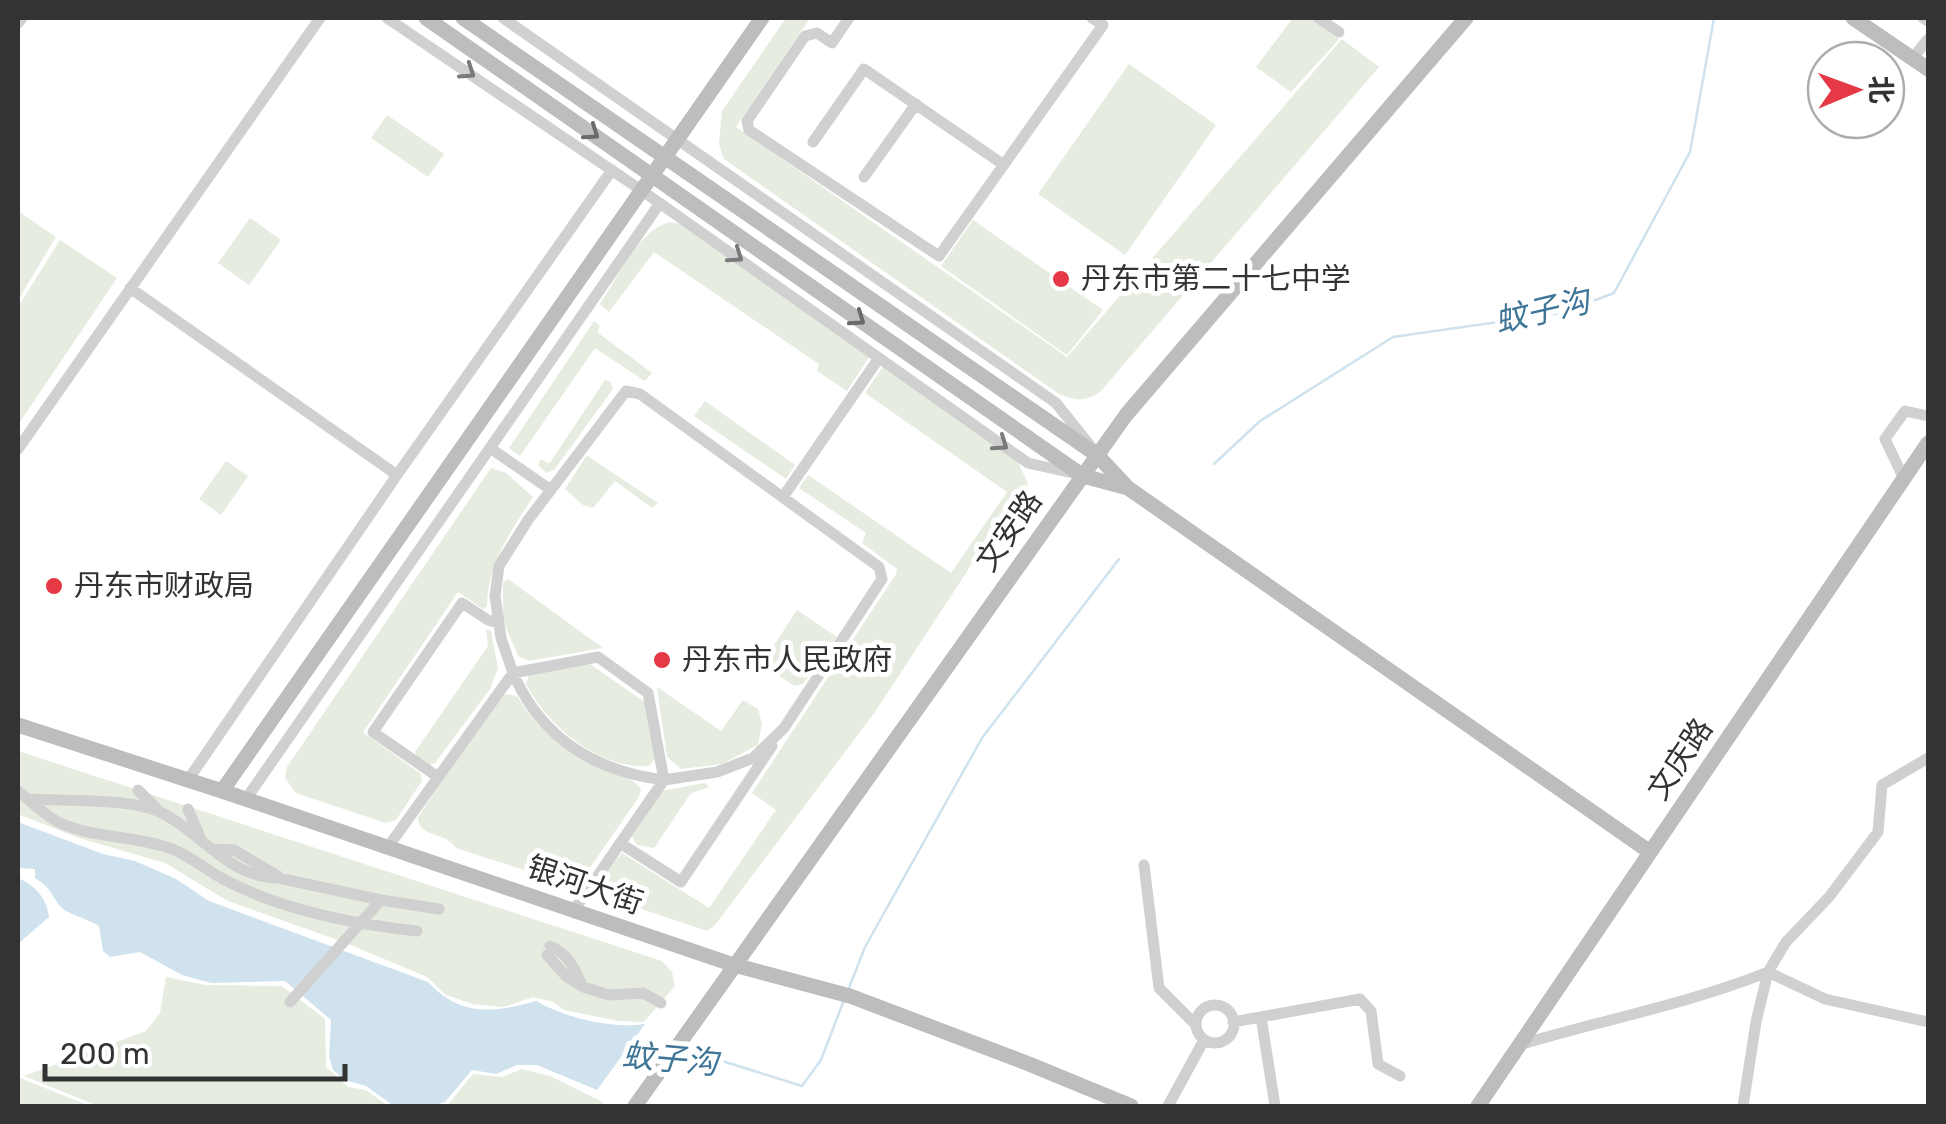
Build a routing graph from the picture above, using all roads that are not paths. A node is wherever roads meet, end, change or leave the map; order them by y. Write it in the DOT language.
graph roads {
  1 [pos="320,18"];
  2 [pos="387,18"];
  3 [pos="426,18"];
  4 [pos="462,18"];
  5 [pos="503,18"];
  6 [pos="760,18"];
  7 [pos="850,18"];
  8 [pos="1318,18"];
  9 [pos="1466,18"];
  10 [pos="1853,18"];
  11 [pos="1102,20"];
  12 [pos="1339,32"];
  13 [pos="1928,38"];
  14 [pos="1924,65"];
  15 [pos="916,104"];
  16 [pos="677,140"];
  17 [pos="813,142"];
  18 [pos="664,157"];
  19 [pos="1004,165"];
  20 [pos="612,170"];
  21 [pos="652,175"];
  22 [pos="864,177"];
  23 [pos="642,190"];
  24 [pos="660,203"];
  25 [pos="130,288"];
  26 [pos="879,358"];
  27 [pos="1928,416"];
  28 [pos="1928,443"];
  29 [pos="490,448"];
  30 [pos="18,449"];
  31 [pos="1098,455"];
  32 [pos="397,475"];
  33 [pos="1083,476"];
  34 [pos="1904,479"];
  35 [pos="1128,488"];
  36 [pos="551,490"];
  37 [pos="782,498"];
  38 [pos="499,622"];
  39 [pos="512,673"];
  40 [pos="18,725"];
  41 [pos="784,728"];
  42 [pos="1928,758"];
  43 [pos="438,777"];
  44 [pos="188,780"];
  45 [pos="664,780"];
  46 [pos="18,790"];
  47 [pos="138,790"];
  48 [pos="222,791"];
  49 [pos="246,799"];
  50 [pos="29,800"];
  51 [pos="188,809"];
  52 [pos="159,812"];
  53 [pos="620,843"];
  54 [pos="207,846"];
  55 [pos="388,847"];
  56 [pos="1650,852"];
  57 [pos="1144,866"];
  58 [pos="381,900"];
  59 [pos="438,909"];
  60 [pos="574,910"];
  61 [pos="362,924"];
  62 [pos="416,931"];
  63 [pos="548,950"];
  64 [pos="734,964"];
  65 [pos="1768,972"];
  66 [pos="290,1002"];
  67 [pos="661,1003"];
  68 [pos="1261,1017"];
  69 [pos="1234,1022"];
  70 [pos="1928,1022"];
  71 [pos="1196,1024"];
  72 [pos="1204,1040"];
  73 [pos="1520,1046"];
  74 [pos="1400,1076"];
  75 [pos="635,1106"];
  76 [pos="1130,1106"];
  77 [pos="1168,1106"];
  78 [pos="1275,1106"];
  79 [pos="1478,1106"];
  80 [pos="1743,1106"];
  1 -- 25 [label="street"];
  2 -- 20 [label="street, one-way"];
  3 -- 21 [label="main road, one-way"];
  4 -- 18 [label="main road"];
  5 -- 16 [label="street"];
  6 -- 16 [label="main road"];
  7 -- 19 [label="street"];
  8 -- 12 [label="street"];
  9 -- 31 [label="main road, 文安路"];
  10 -- 14 [label="main road"];
  11 -- 19 [label="street"];
  13 -- 14 [label="street"];
  15 -- 17 [label="street"];
  15 -- 19 [label="street"];
  15 -- 22 [label="street"];
  16 -- 18 [label="main road"];
  16 -- 31 [label="street"];
  18 -- 21 [label="main road"];
  18 -- 31 [label="main road"];
  20 -- 23 [label="street"];
  20 -- 32 [label="street"];
  21 -- 23 [label="main road"];
  21 -- 33 [label="main road, one-way"];
  23 -- 24 [label="street"];
  23 -- 48 [label="main road"];
  24 -- 26 [label="street, one-way"];
  24 -- 29 [label="street"];
  25 -- 30 [label="street"];
  25 -- 32 [label="street"];
  26 -- 33 [label="street, one-way"];
  26 -- 37 [label="street"];
  27 -- 34 [label="street"];
  28 -- 34 [label="main road, 文庆路"];
  29 -- 36 [label="street"];
  29 -- 49 [label="street"];
  31 -- 33 [label="main road, 文安路"];
  31 -- 35 [label="main road"];
  32 -- 44 [label="street"];
  33 -- 35 [label="main road"];
  33 -- 64 [label="main road, 文安路"];
  34 -- 56 [label="main road, 文庆路"];
  35 -- 56 [label="main road"];
  36 -- 37 [label="street"];
  36 -- 38 [label="street"];
  37 -- 41 [label="street"];
  38 -- 39 [label="street"];
  38 -- 43 [label="street"];
  39 -- 43 [label="street"];
  39 -- 45 [label="street"];
  39 -- 45 [label="street"];
  40 -- 44 [label="main road, 银河大街"];
  41 -- 45 [label="street"];
  41 -- 53 [label="street"];
  42 -- 65 [label="street"];
  43 -- 55 [label="street"];
  44 -- 48 [label="main road, 银河大街"];
  45 -- 53 [label="street"];
  46 -- 50 [label="street"];
  47 -- 52 [label="street"];
  48 -- 49 [label="main road, 银河大街"];
  49 -- 55 [label="main road, 银河大街"];
  50 -- 52 [label="street"];
  50 -- 61 [label="street"];
  51 -- 54 [label="street"];
  52 -- 54 [label="street"];
  53 -- 60 [label="street"];
  54 -- 58 [label="street"];
  55 -- 60 [label="main road, 银河大街"];
  56 -- 73 [label="main road, 文庆路"];
  57 -- 71 [label="street"];
  58 -- 59 [label="street"];
  58 -- 61 [label="street"];
  60 -- 64 [label="main road, 银河大街"];
  61 -- 62 [label="street"];
  61 -- 66 [label="street"];
  63 -- 67 [label="street"];
  64 -- 75 [label="main road, 文安路"];
  64 -- 76 [label="main road, 银河大街"];
  65 -- 70 [label="street"];
  65 -- 73 [label="street"];
  65 -- 80 [label="street"];
  68 -- 69 [label="street"];
  68 -- 74 [label="street"];
  68 -- 78 [label="street"];
  69 -- 71 [label="street"];
  69 -- 72 [label="street"];
  71 -- 72 [label="street"];
  72 -- 77 [label="street"];
  73 -- 79 [label="main road, 文庆路"];
}
